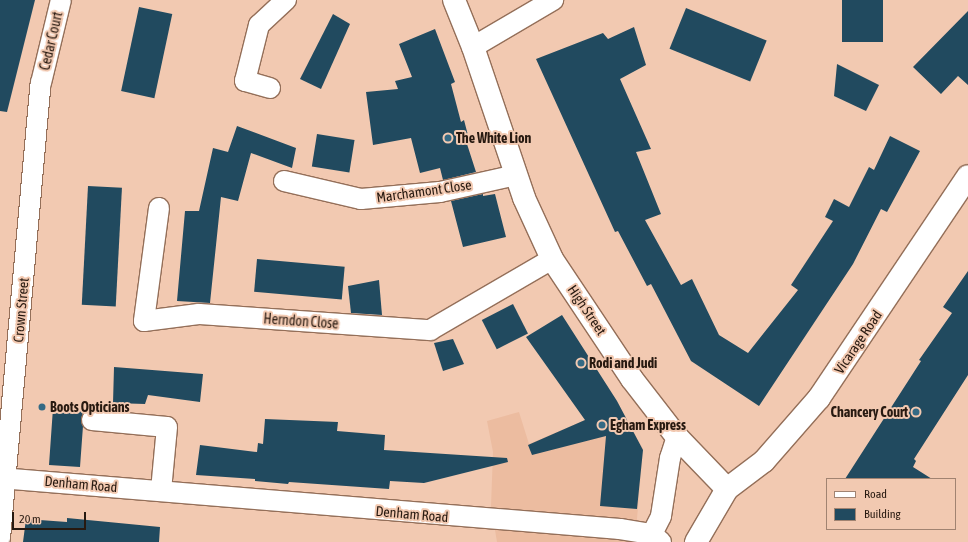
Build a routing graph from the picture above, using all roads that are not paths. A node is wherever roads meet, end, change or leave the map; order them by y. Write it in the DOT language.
graph roads {
  1 [pos="61,0"];
  2 [pos="286,0"];
  3 [pos="454,0"];
  4 [pos="553,0"];
  5 [pos="532,5"];
  6 [pos="473,47"];
  7 [pos="41,83"];
  8 [pos="270,88"];
  9 [pos="516,175"];
  10 [pos="968,176"];
  11 [pos="284,181"];
  12 [pos="159,208"];
  13 [pos="552,259"];
  14 [pos="92,420"];
  15 [pos="677,437"];
  16 [pos="3,478"];
  17 [pos="727,489"];
  18 [pos="161,491"];
  19 [pos="0,538"];
  20 [pos="656,538"];
  21 [pos="696,542"];
  1 -- 7 [label="street, Cedar Court"];
  2 -- 8 [label="street"];
  3 -- 6 [label="main road, High Street"];
  4 -- 5 [label="street"];
  5 -- 6 [label="street"];
  6 -- 9 [label="main road, High Street"];
  7 -- 16 [label="street, Crown Street"];
  9 -- 11 [label="street, Marchamont Close"];
  9 -- 13 [label="main road, High Street"];
  10 -- 17 [label="main road, Vicarage Road"];
  12 -- 13 [label="street, Herndon Close"];
  13 -- 15 [label="main road, High Street"];
  14 -- 18 [label="street"];
  15 -- 17 [label="main road, High Street"];
  15 -- 20 [label="street"];
  16 -- 18 [label="street, Denham Road"];
  16 -- 19 [label="street, Crown Street"];
  17 -- 21 [label="main road"];
  18 -- 20 [label="street, Denham Road"];
}
